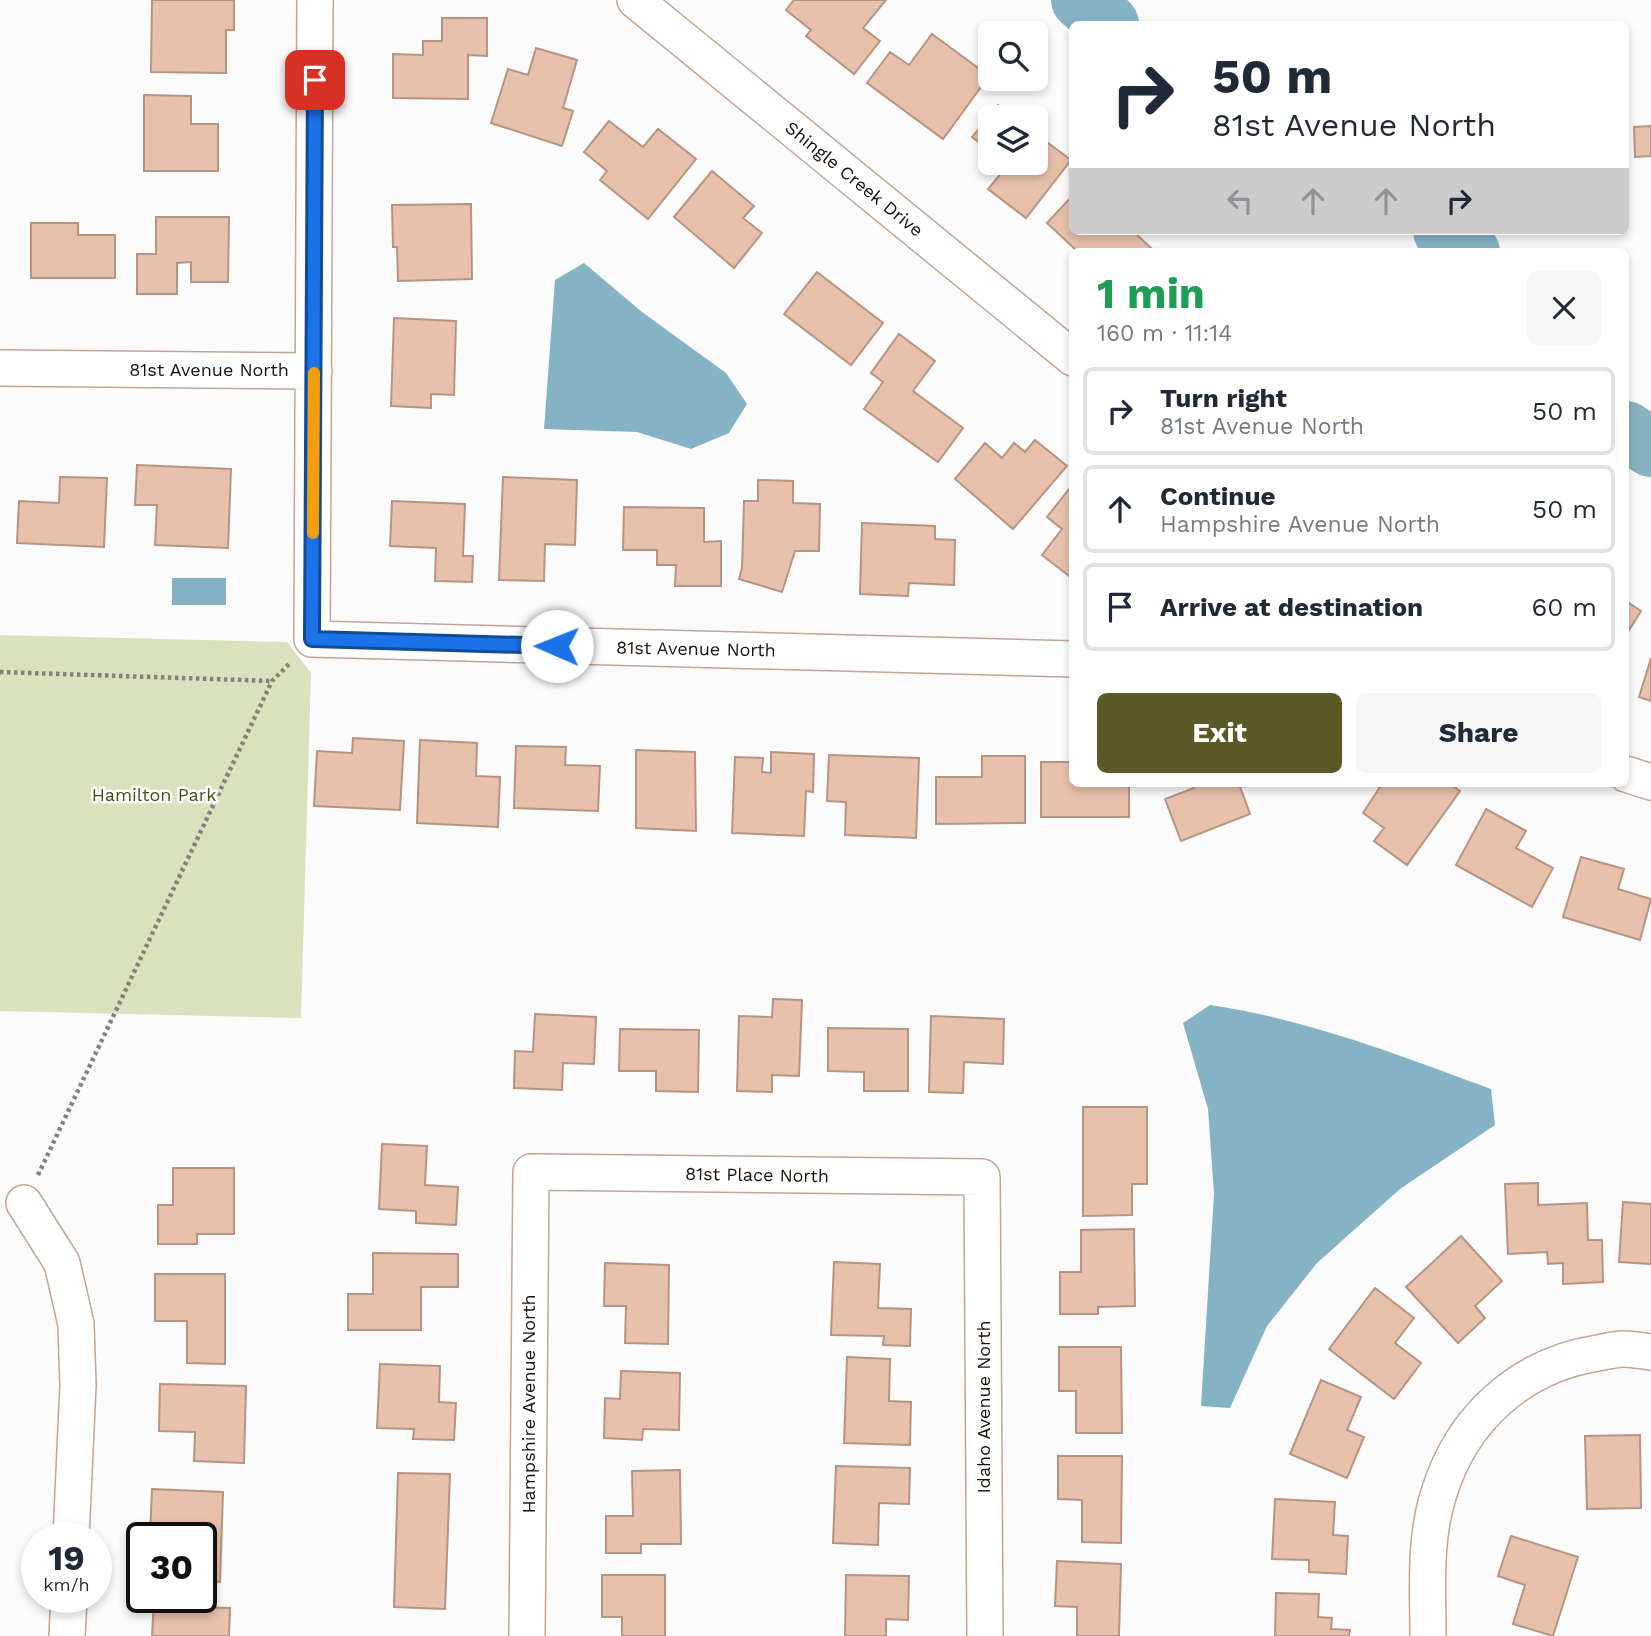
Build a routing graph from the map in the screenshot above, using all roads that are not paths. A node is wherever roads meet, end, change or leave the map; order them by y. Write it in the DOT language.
graph roads {
  1 [pos="316,0"];
  2 [pos="635,0"];
  3 [pos="1069,355"];
  4 [pos="0,368"];
  5 [pos="314,371"];
  6 [pos="1069,659"];
  7 [pos="1629,775"];
  8 [pos="1651,782"];
  9 [pos="531,1172"];
  10 [pos="982,1177"];
  11 [pos="24,1203"];
  12 [pos="1651,1352"];
  13 [pos="72,1522"];
  14 [pos="68,1613"];
  15 [pos="67,1636"];
  16 [pos="527,1636"];
  17 [pos="985,1636"];
  18 [pos="1427,1636"];
  1 -- 5 [label="street"];
  2 -- 3 [label="street, Shingle Creek Drive"];
  4 -- 5 [label="street, 81st Avenue North"];
  5 -- 6 [label="street, 81st Avenue North"];
  7 -- 8 [label="street"];
  9 -- 10 [label="street, 81st Place North"];
  9 -- 16 [label="street, Hampshire Avenue North"];
  10 -- 17 [label="street, Idaho Avenue North"];
  11 -- 13 [label="street"];
  12 -- 18 [label="street"];
  14 -- 15 [label="street"];
}
